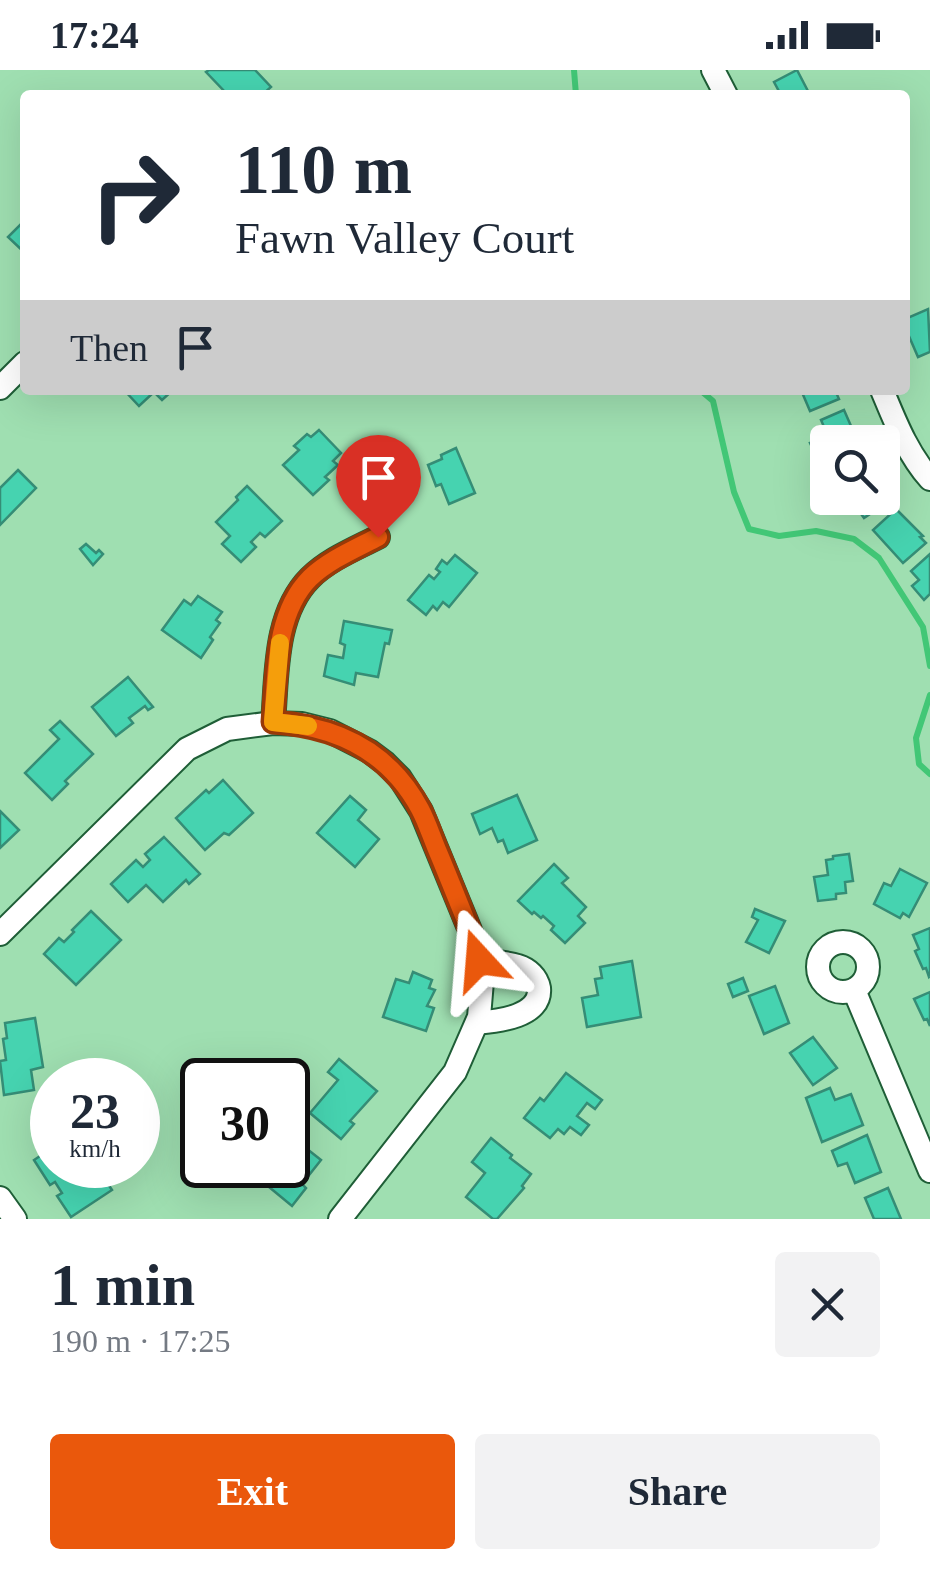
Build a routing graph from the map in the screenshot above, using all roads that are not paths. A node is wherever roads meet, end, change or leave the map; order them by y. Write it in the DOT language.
graph roads {
  1 [pos="20,367"];
  2 [pos="0,388"];
  3 [pos="884,395"];
  4 [pos="930,479"];
  5 [pos="378,537"];
  6 [pos="273,722"];
  7 [pos="0,934"];
  8 [pos="479,960"];
  9 [pos="854,990"];
  10 [pos="476,1022"];
  11 [pos="930,1172"];
  12 [pos="0,1198"];
  13 [pos="14,1219"];
  14 [pos="340,1219"];
  1 -- 2 [label="street"];
  3 -- 4 [label="street"];
  5 -- 6 [label="street"];
  6 -- 7 [label="street"];
  6 -- 8 [label="street"];
  8 -- 10 [label="street"];
  8 -- 10 [label="street"];
  9 -- 11 [label="street"];
  10 -- 14 [label="street"];
  12 -- 13 [label="street"];
}
